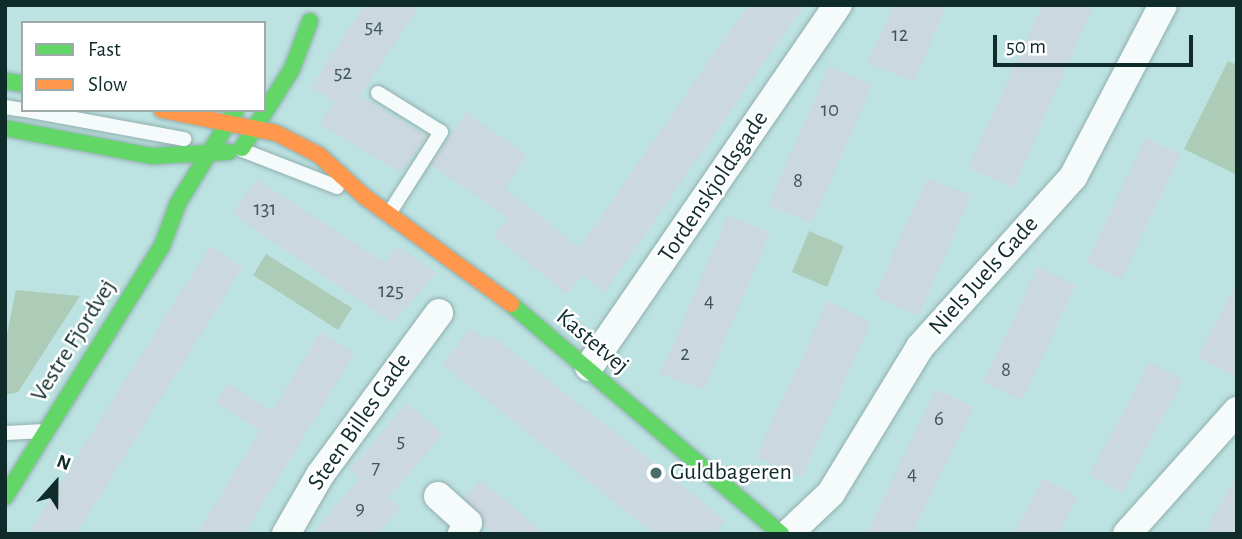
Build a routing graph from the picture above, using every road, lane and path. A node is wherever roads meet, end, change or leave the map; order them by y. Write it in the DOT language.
graph roads {
  1 [pos="321,5"];
  2 [pos="838,5"];
  3 [pos="1163,5"];
  4 [pos="310,21"];
  5 [pos="280,49"];
  6 [pos="378,93"];
  7 [pos="266,110"];
  8 [pos="33,112"];
  9 [pos="182,112"];
  10 [pos="265,112"];
  11 [pos="232,117"];
  12 [pos="5,128"];
  13 [pos="255,128"];
  14 [pos="241,150"];
  15 [pos="211,151"];
  16 [pos="229,169"];
  17 [pos="365,197"];
  18 [pos="389,214"];
  19 [pos="189,225"];
  20 [pos="162,246"];
  21 [pos="439,313"];
  22 [pos="589,368"];
  23 [pos="1237,411"];
  24 [pos="45,430"];
  25 [pos="5,433"];
  26 [pos="438,496"];
  27 [pos="5,497"];
  28 [pos="286,534"];
  29 [pos="462,534"];
  30 [pos="781,534"];
  31 [pos="788,534"];
  32 [pos="1127,534"];
  1 -- 4 [label="street"];
  2 -- 22 [label="street, Tordenskjoldsgade"];
  3 -- 31 [label="street, Niels Juels Gade"];
  4 -- 5 [label="street"];
  4 -- 7 [label="street"];
  6 -- 18 [label="lane"];
  8 -- 15 [label="lane"];
  9 -- 11 [label="street, Kastetvej"];
  10 -- 13 [label="street"];
  11 -- 13 [label="street, Kastetvej"];
  11 -- 15 [label="street, Vestre Fjordvej"];
  12 -- 15 [label="street"];
  13 -- 14 [label="street"];
  13 -- 17 [label="street, Kastetvej"];
  14 -- 15 [label="street"];
  14 -- 16 [label="street"];
  14 -- 17 [label="lane, Kastetvej"];
  15 -- 20 [label="street, Vestre Fjordvej"];
  17 -- 18 [label="street, Kastetvej"];
  18 -- 22 [label="street, Kastetvej"];
  19 -- 20 [label="street, Vestre Fjordvej"];
  20 -- 24 [label="street, Vestre Fjordvej"];
  21 -- 28 [label="street, Steen Billes Gade"];
  22 -- 30 [label="street, Kastetvej"];
  23 -- 32 [label="street"];
  24 -- 25 [label="lane"];
  24 -- 27 [label="street, Vestre Fjordvej"];
  26 -- 29 [label="street"];
}
